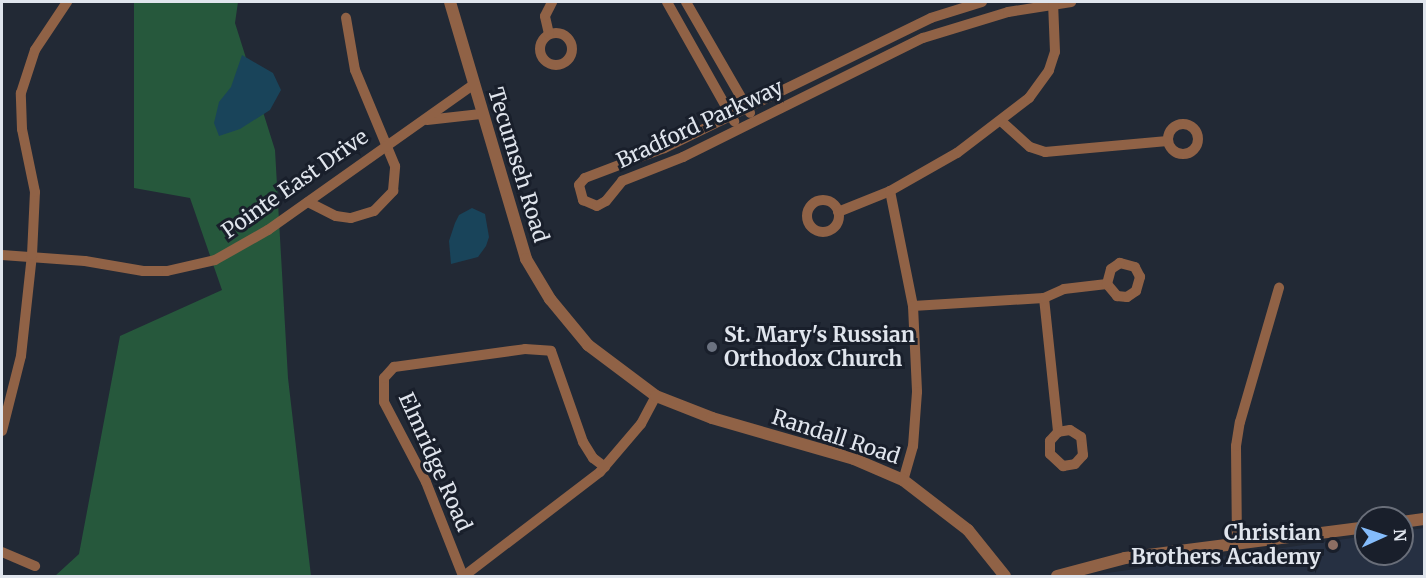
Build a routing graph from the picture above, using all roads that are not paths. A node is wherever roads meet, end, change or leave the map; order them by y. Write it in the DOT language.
graph roads {
  1 [pos="67,2"];
  2 [pos="450,2"];
  3 [pos="552,2"];
  4 [pos="667,2"];
  5 [pos="686,2"];
  6 [pos="981,2"];
  7 [pos="1071,2"];
  8 [pos="1053,3"];
  9 [pos="346,18"];
  10 [pos="549,34"];
  11 [pos="473,85"];
  12 [pos="747,108"];
  13 [pos="481,114"];
  14 [pos="731,116"];
  15 [pos="427,120"];
  16 [pos="755,121"];
  17 [pos="1001,121"];
  18 [pos="739,129"];
  19 [pos="1168,141"];
  20 [pos="386,145"];
  21 [pos="891,191"];
  22 [pos="308,202"];
  23 [pos="838,212"];
  24 [pos="2,255"];
  25 [pos="32,255"];
  26 [pos="1107,284"];
  27 [pos="1279,288"];
  28 [pos="1044,298"];
  29 [pos="913,306"];
  30 [pos="656,396"];
  31 [pos="2,431"];
  32 [pos="1058,432"];
  33 [pos="605,467"];
  34 [pos="903,480"];
  35 [pos="1354,528"];
  36 [pos="1237,543"];
  37 [pos="2,552"];
  38 [pos="35,566"];
  39 [pos="463,576"];
  40 [pos="1005,576"];
  41 [pos="1057,576"];
  1 -- 25 [label="street"];
  2 -- 11 [label="street, Tecumseh Road"];
  3 -- 10 [label="street"];
  4 -- 14 [label="street"];
  5 -- 12 [label="street"];
  6 -- 12 [label="street, Bradford Parkway"];
  7 -- 8 [label="street, Bradford Parkway"];
  8 -- 16 [label="street, Bradford Parkway"];
  8 -- 17 [label="street"];
  9 -- 20 [label="street"];
  11 -- 13 [label="street, Tecumseh Road"];
  11 -- 15 [label="street, Pointe East Drive"];
  12 -- 14 [label="street, Bradford Parkway"];
  12 -- 16 [label="street"];
  13 -- 15 [label="street, Pointe East Drive"];
  13 -- 30 [label="street, Tecumseh Road"];
  14 -- 18 [label="street"];
  14 -- 18 [label="street, Bradford Parkway"];
  15 -- 20 [label="street, Pointe East Drive"];
  16 -- 18 [label="street, Bradford Parkway"];
  17 -- 19 [label="street"];
  17 -- 21 [label="street"];
  20 -- 22 [label="street, Pointe East Drive"];
  20 -- 22 [label="street"];
  21 -- 23 [label="street"];
  21 -- 29 [label="street"];
  22 -- 25 [label="street, Pointe East Drive"];
  24 -- 25 [label="street, Pointe East Drive"];
  25 -- 31 [label="street"];
  26 -- 28 [label="street"];
  27 -- 36 [label="street"];
  28 -- 29 [label="street"];
  28 -- 32 [label="street"];
  29 -- 34 [label="street"];
  30 -- 33 [label="street"];
  30 -- 34 [label="street, Randall Road"];
  33 -- 39 [label="street"];
  33 -- 39 [label="street, Elmridge Road"];
  34 -- 40 [label="street, Randall Road"];
  35 -- 36 [label="street"];
  36 -- 41 [label="street"];
  37 -- 38 [label="street"];
}
